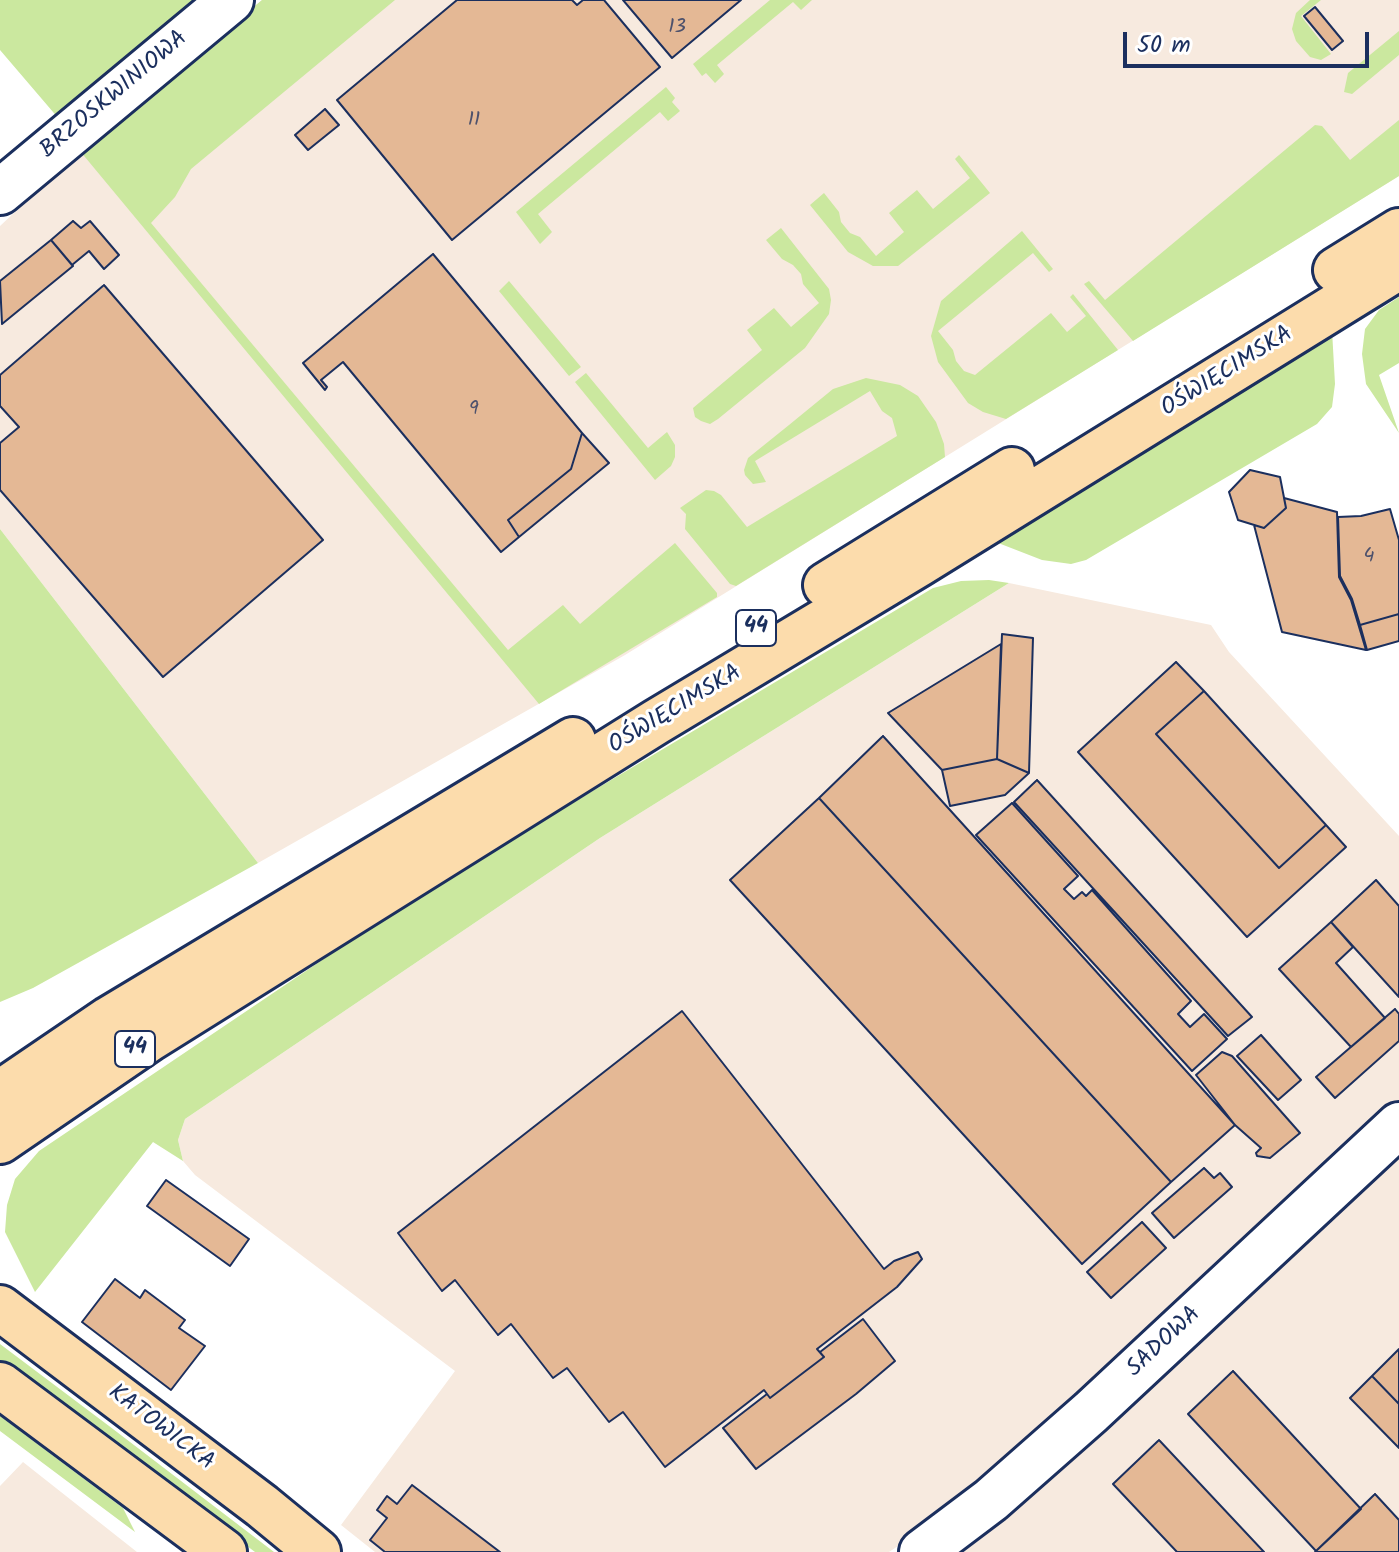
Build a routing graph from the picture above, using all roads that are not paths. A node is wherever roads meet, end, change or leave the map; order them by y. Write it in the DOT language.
graph roads {
  1 [pos="231,0"];
  2 [pos="0,192"];
  3 [pos="1399,231"];
  4 [pos="1399,267"];
  5 [pos="8,1084"];
  6 [pos="1399,1125"];
  7 [pos="2,1142"];
  8 [pos="5,1305"];
  9 [pos="0,1385"];
  10 [pos="224,1552"];
  11 [pos="318,1552"];
  12 [pos="922,1552"];
  1 -- 2 [label="street, BRZOSKWINIOWA"];
  3 -- 5 [label="main road, OŚWIĘCIMSKA / 44"];
  4 -- 7 [label="main road, OŚWIĘCIMSKA / 44"];
  6 -- 12 [label="street, SADOWA"];
  8 -- 11 [label="main road, KATOWICKA"];
  9 -- 10 [label="main road"];
}
